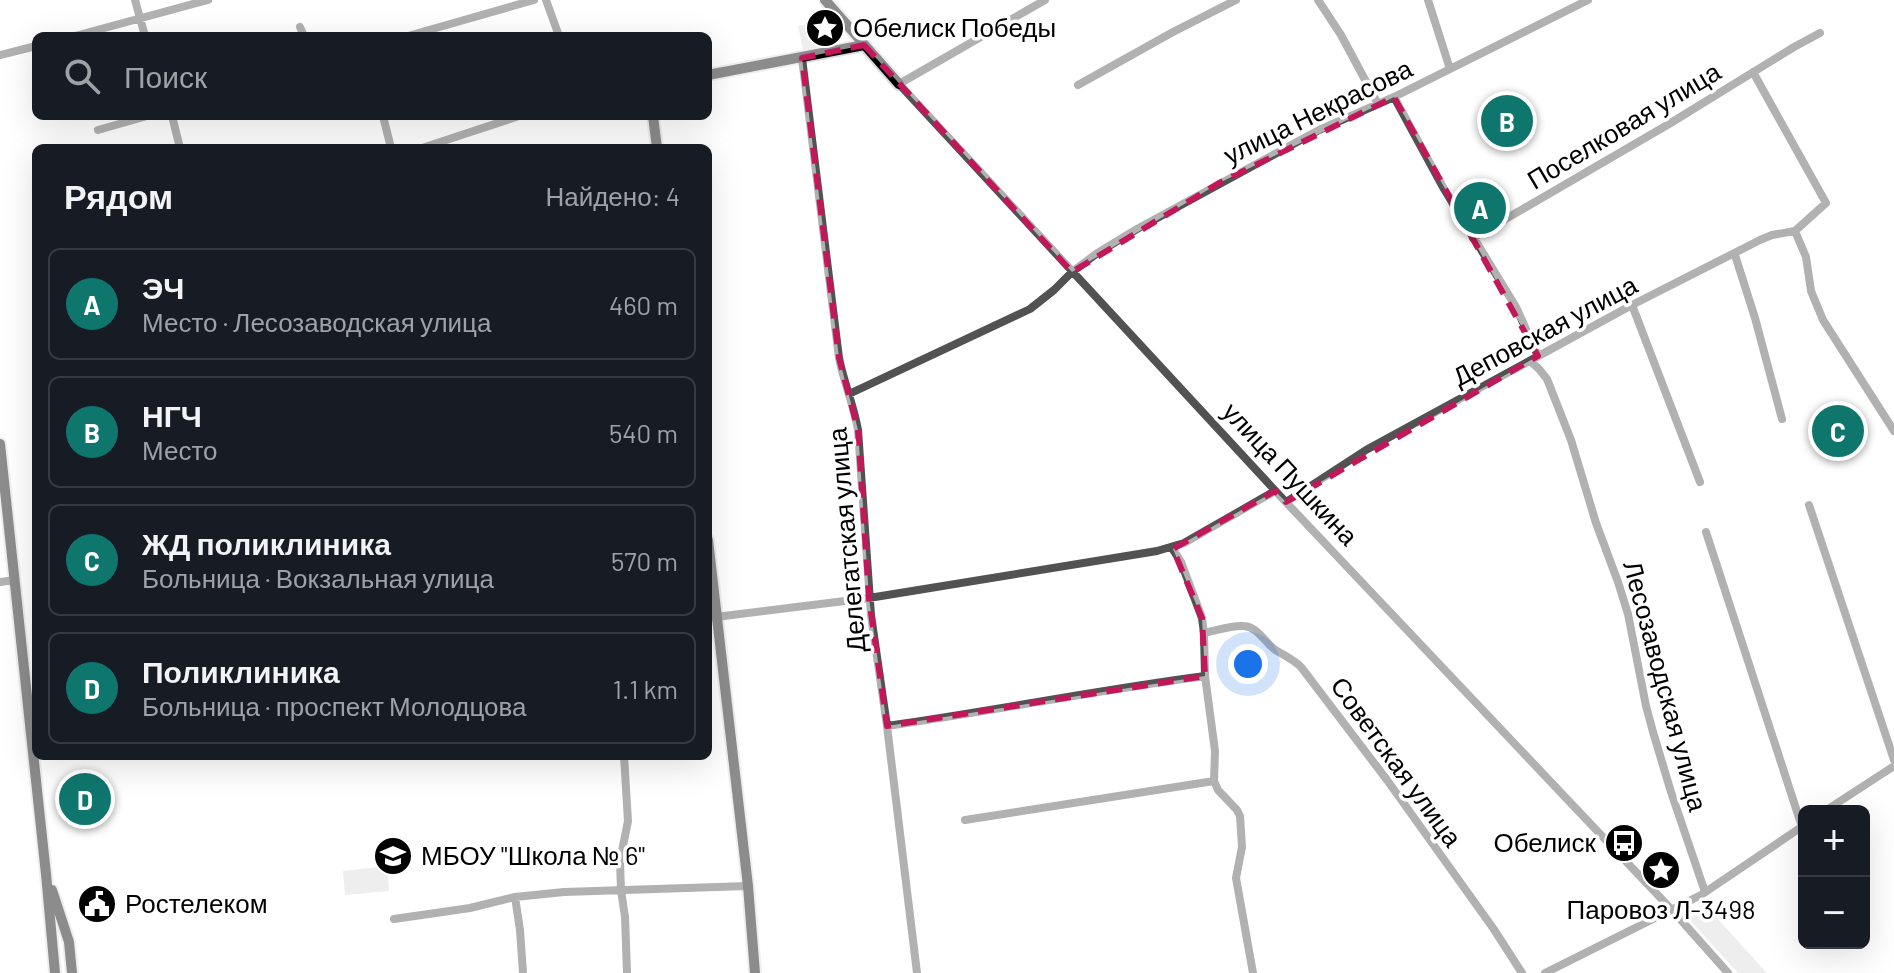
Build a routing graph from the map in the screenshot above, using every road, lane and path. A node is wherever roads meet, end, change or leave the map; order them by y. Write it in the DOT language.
graph roads {
  1 [pos="135,0"];
  2 [pos="208,0"];
  3 [pos="534,0"];
  4 [pos="546,0"];
  5 [pos="825,0"];
  6 [pos="1045,0"];
  7 [pos="1236,0"];
  8 [pos="1318,0"];
  9 [pos="1428,0"];
  10 [pos="1588,0"];
  11 [pos="140,20"];
  12 [pos="91,32"];
  13 [pos="144,32"];
  14 [pos="422,32"];
  15 [pos="558,32"];
  16 [pos="1820,33"];
  17 [pos="864,45"];
  18 [pos="32,47"];
  19 [pos="0,55"];
  20 [pos="802,58"];
  21 [pos="1450,69"];
  22 [pos="1753,72"];
  23 [pos="712,74"];
  24 [pos="899,84"];
  25 [pos="1078,85"];
  26 [pos="1394,97"];
  27 [pos="1378,104"];
  28 [pos="133,120"];
  29 [pos="173,120"];
  30 [pos="384,120"];
  31 [pos="507,120"];
  32 [pos="654,120"];
  33 [pos="98,130"];
  34 [pos="179,144"];
  35 [pos="390,144"];
  36 [pos="434,144"];
  37 [pos="656,144"];
  38 [pos="1826,203"];
  39 [pos="1795,231"];
  40 [pos="1473,238"];
  41 [pos="1735,255"];
  42 [pos="1072,272"];
  43 [pos="1632,305"];
  44 [pos="1534,359"];
  45 [pos="849,394"];
  46 [pos="1782,419"];
  47 [pos="1894,431"];
  48 [pos="0,444"];
  49 [pos="1700,482"];
  50 [pos="1275,491"];
  51 [pos="1286,502"];
  52 [pos="1809,505"];
  53 [pos="1706,532"];
  54 [pos="1172,548"];
  55 [pos="15,580"];
  56 [pos="0,582"];
  57 [pos="869,598"];
  58 [pos="713,617"];
  59 [pos="1204,633"];
  60 [pos="1205,676"];
  61 [pos="32,694"];
  62 [pos="887,726"];
  63 [pos="37,760"];
  64 [pos="624,760"];
  65 [pos="1894,763"];
  66 [pos="1214,781"];
  67 [pos="1834,805"];
  68 [pos="1798,811"];
  69 [pos="965,820"];
  70 [pos="1798,829"];
  71 [pos="46,874"];
  72 [pos="748,886"];
  73 [pos="621,890"];
  74 [pos="1705,892"];
  75 [pos="515,897"];
  76 [pos="1672,910"];
  77 [pos="394,919"];
  78 [pos="55,973"];
  79 [pos="72,973"];
  80 [pos="523,973"];
  81 [pos="627,973"];
  82 [pos="755,973"];
  83 [pos="917,973"];
  84 [pos="1253,973"];
  85 [pos="1522,973"];
  86 [pos="1545,973"];
  87 [pos="1728,973"];
  1 -- 11 [label="street"];
  2 -- 11 [label="street"];
  3 -- 14 [label="street"];
  4 -- 15 [label="street"];
  5 -- 17 [label="main road, улица Пушкина"];
  6 -- 24 [label="street"];
  7 -- 25 [label="street"];
  8 -- 27 [label="street"];
  9 -- 21 [label="street"];
  10 -- 21 [label="street, улица Некрасова"];
  11 -- 12 [label="street"];
  11 -- 13 [label="street"];
  16 -- 22 [label="street, Поселковая улица"];
  17 -- 20 [label="main road"];
  17 -- 24 [label="main road, улица Пушкина"];
  18 -- 19 [label="street"];
  20 -- 23 [label="main road"];
  20 -- 45 [label="street, Делегатская улица"];
  21 -- 26 [label="street, улица Некрасова"];
  22 -- 38 [label="street, Поселковая улица"];
  22 -- 40 [label="street, Поселковая улица"];
  24 -- 42 [label="street, улица Пушкина"];
  26 -- 27 [label="street, улица Некрасова"];
  26 -- 40 [label="street, Лесозаводская улица"];
  27 -- 42 [label="street, улица Некрасова"];
  28 -- 33 [label="street"];
  29 -- 34 [label="street"];
  30 -- 35 [label="street"];
  31 -- 36 [label="street"];
  32 -- 37 [label="main road"];
  38 -- 39 [label="street, Деповская улица"];
  39 -- 41 [label="street, Деповская улица"];
  39 -- 47 [label="street"];
  40 -- 44 [label="street, Лесозаводская улица"];
  41 -- 43 [label="street, Деповская улица"];
  41 -- 46 [label="street"];
  42 -- 45 [label="street, улица Некрасова"];
  42 -- 50 [label="street, улица Пушкина"];
  43 -- 44 [label="street, Деповская улица"];
  43 -- 49 [label="street"];
  44 -- 51 [label="street, Деповская улица"];
  44 -- 74 [label="street, Лесозаводская улица"];
  45 -- 57 [label="street, Делегатская улица"];
  48 -- 55 [label="main road"];
  50 -- 51 [label="street, улица Пушкина"];
  50 -- 54 [label="street"];
  51 -- 76 [label="street, улица Пушкина"];
  52 -- 65 [label="street"];
  53 -- 68 [label="street"];
  54 -- 57 [label="street"];
  54 -- 59 [label="street"];
  55 -- 56 [label="street"];
  55 -- 61 [label="main road"];
  57 -- 58 [label="street"];
  57 -- 62 [label="street, Делегатская улица"];
  58 -- 72 [label="main road"];
  59 -- 60 [label="street"];
  59 -- 85 [label="street, Советская улица"];
  60 -- 62 [label="street"];
  60 -- 66 [label="street"];
  62 -- 83 [label="street, Делегатская улица"];
  63 -- 71 [label="main road"];
  64 -- 73 [label="street"];
  65 -- 67 [label="street"];
  66 -- 69 [label="street"];
  66 -- 84 [label="street"];
  70 -- 74 [label="street"];
  71 -- 78 [label="main road"];
  71 -- 79 [label="main road"];
  72 -- 73 [label="street"];
  72 -- 82 [label="main road"];
  73 -- 75 [label="street"];
  73 -- 81 [label="street"];
  74 -- 76 [label="street"];
  75 -- 77 [label="street"];
  75 -- 80 [label="street"];
  76 -- 86 [label="street"];
  76 -- 87 [label="street, улица Пушкина"];
}
